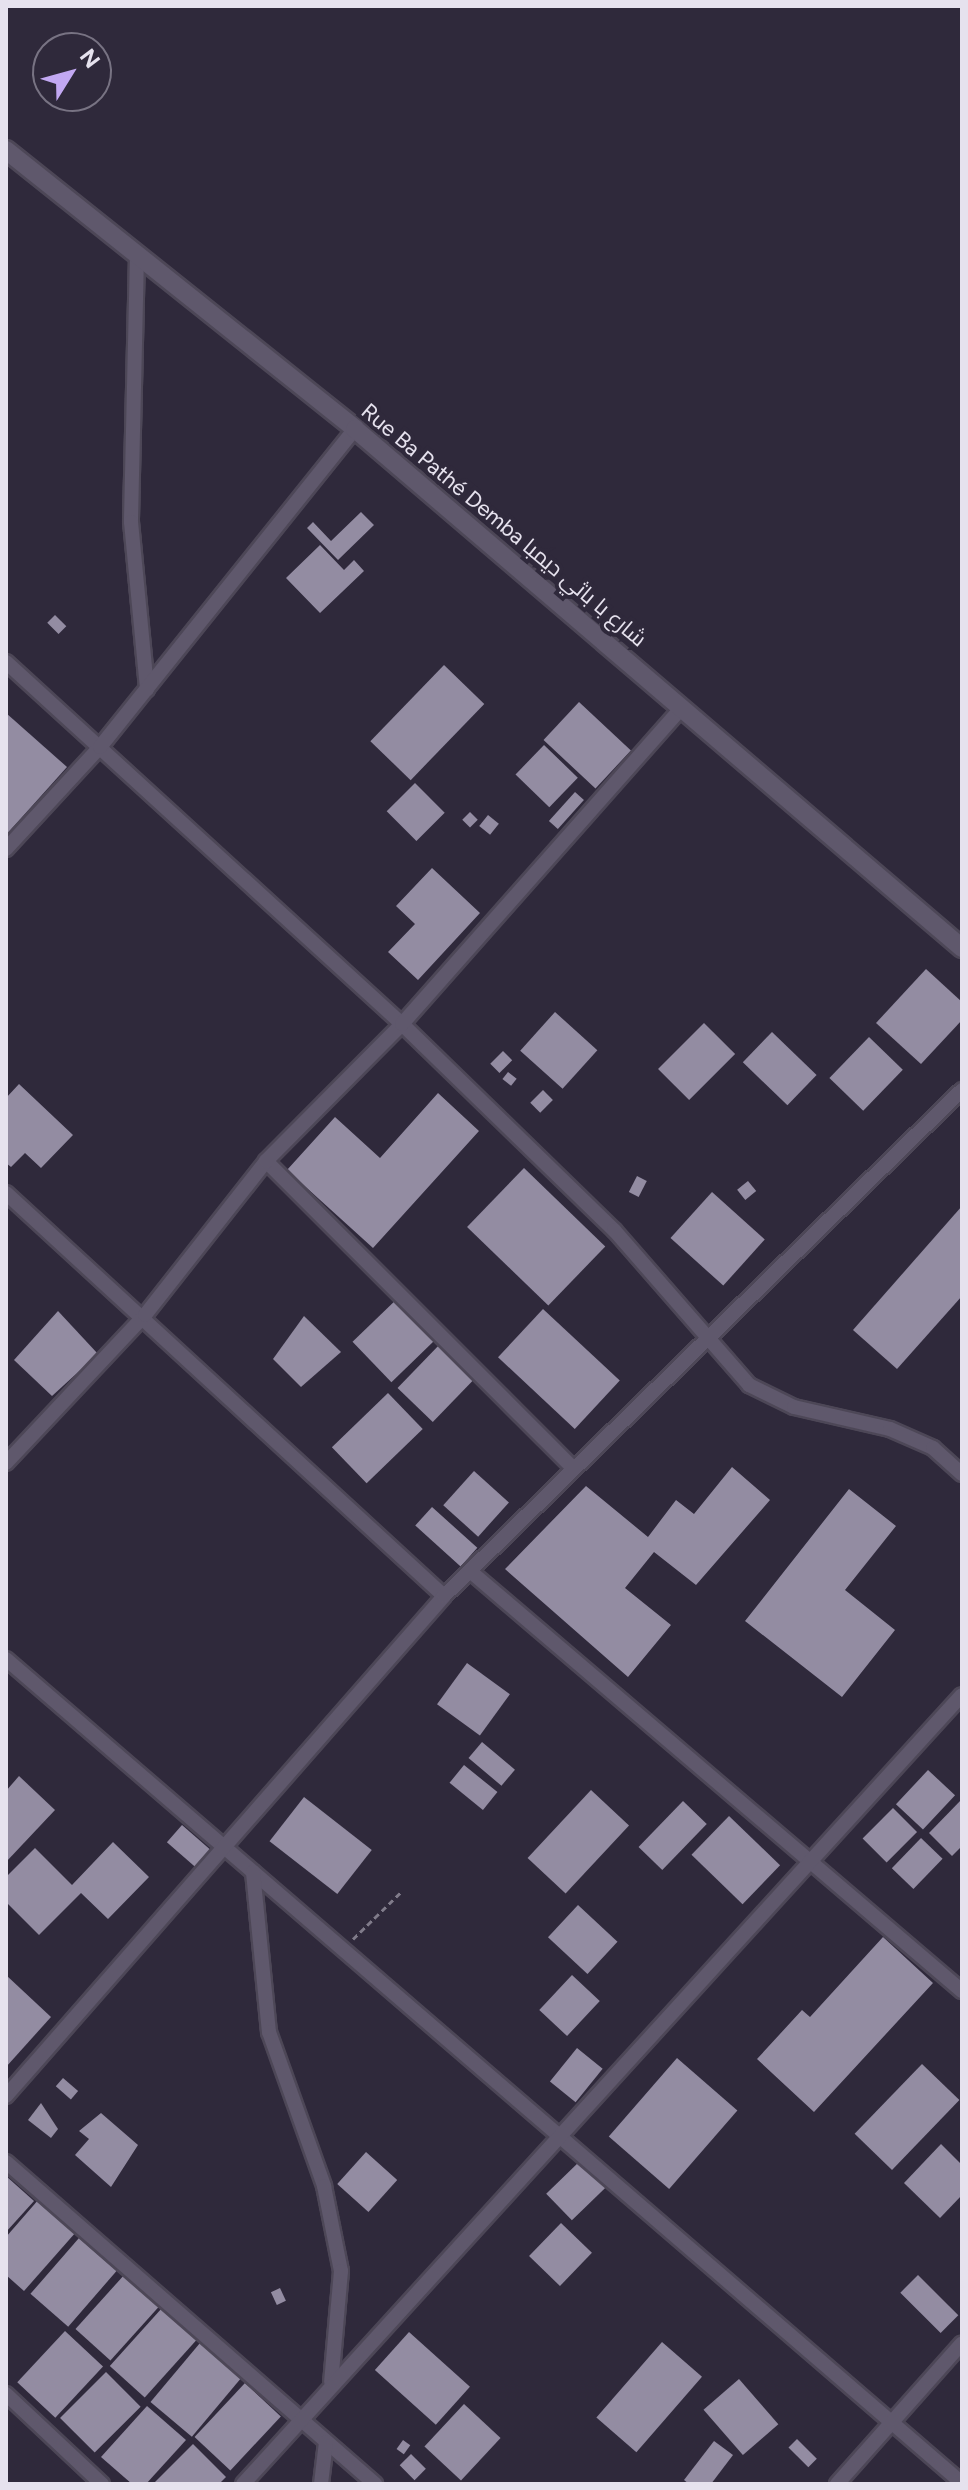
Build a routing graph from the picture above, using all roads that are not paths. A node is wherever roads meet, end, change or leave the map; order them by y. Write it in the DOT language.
graph roads {
  1 [pos="6,150"];
  2 [pos="137,255"];
  3 [pos="355,429"];
  4 [pos="6,662"];
  5 [pos="147,689"];
  6 [pos="682,708"];
  7 [pos="100,747"];
  8 [pos="6,849"];
  9 [pos="962,948"];
  10 [pos="402,1024"];
  11 [pos="962,1090"];
  12 [pos="266,1161"];
  13 [pos="6,1193"];
  14 [pos="145,1315"];
  15 [pos="707,1345"];
  16 [pos="6,1463"];
  17 [pos="573,1468"];
  18 [pos="962,1474"];
  19 [pos="470,1571"];
  20 [pos="444,1596"];
  21 [pos="6,1659"];
  22 [pos="962,1695"];
  23 [pos="222,1845"];
  24 [pos="811,1862"];
  25 [pos="253,1872"];
  26 [pos="962,1991"];
  27 [pos="6,2096"];
  28 [pos="562,2137"];
  29 [pos="6,2162"];
  30 [pos="962,2343"];
  31 [pos="331,2382"];
  32 [pos="6,2394"];
  33 [pos="299,2416"];
  34 [pos="892,2422"];
  35 [pos="326,2442"];
  36 [pos="962,2483"];
  37 [pos="102,2484"];
  38 [pos="243,2484"];
  39 [pos="321,2484"];
  40 [pos="375,2484"];
  41 [pos="837,2484"];
  1 -- 2 [label="street, Rue Ba Pathé Demba شارع با باثي ديمبا"];
  2 -- 3 [label="street, Rue Ba Pathé Demba شارع با باثي ديمبا"];
  2 -- 5 [label="street"];
  3 -- 5 [label="street"];
  3 -- 6 [label="street, Rue Ba Pathé Demba شارع با باثي ديمبا"];
  4 -- 7 [label="street"];
  5 -- 7 [label="street"];
  6 -- 9 [label="street, Rue Ba Pathé Demba شارع با باثي ديمبا"];
  6 -- 10 [label="street"];
  7 -- 8 [label="street"];
  7 -- 10 [label="street"];
  10 -- 12 [label="street"];
  10 -- 15 [label="street"];
  11 -- 15 [label="street"];
  12 -- 14 [label="street"];
  12 -- 17 [label="street"];
  13 -- 14 [label="street"];
  14 -- 16 [label="street"];
  14 -- 20 [label="street"];
  15 -- 17 [label="street"];
  15 -- 18 [label="street"];
  17 -- 19 [label="street"];
  19 -- 20 [label="street"];
  19 -- 24 [label="street"];
  20 -- 23 [label="street"];
  21 -- 23 [label="street"];
  22 -- 24 [label="street"];
  23 -- 25 [label="street"];
  23 -- 27 [label="street"];
  24 -- 26 [label="street"];
  24 -- 28 [label="street"];
  25 -- 28 [label="street"];
  25 -- 31 [label="street"];
  28 -- 31 [label="street"];
  28 -- 34 [label="street"];
  29 -- 33 [label="street"];
  30 -- 34 [label="street"];
  31 -- 33 [label="street"];
  32 -- 37 [label="street"];
  33 -- 35 [label="street"];
  33 -- 38 [label="street"];
  34 -- 36 [label="street"];
  34 -- 41 [label="street"];
  35 -- 39 [label="street"];
  35 -- 40 [label="street"];
}
